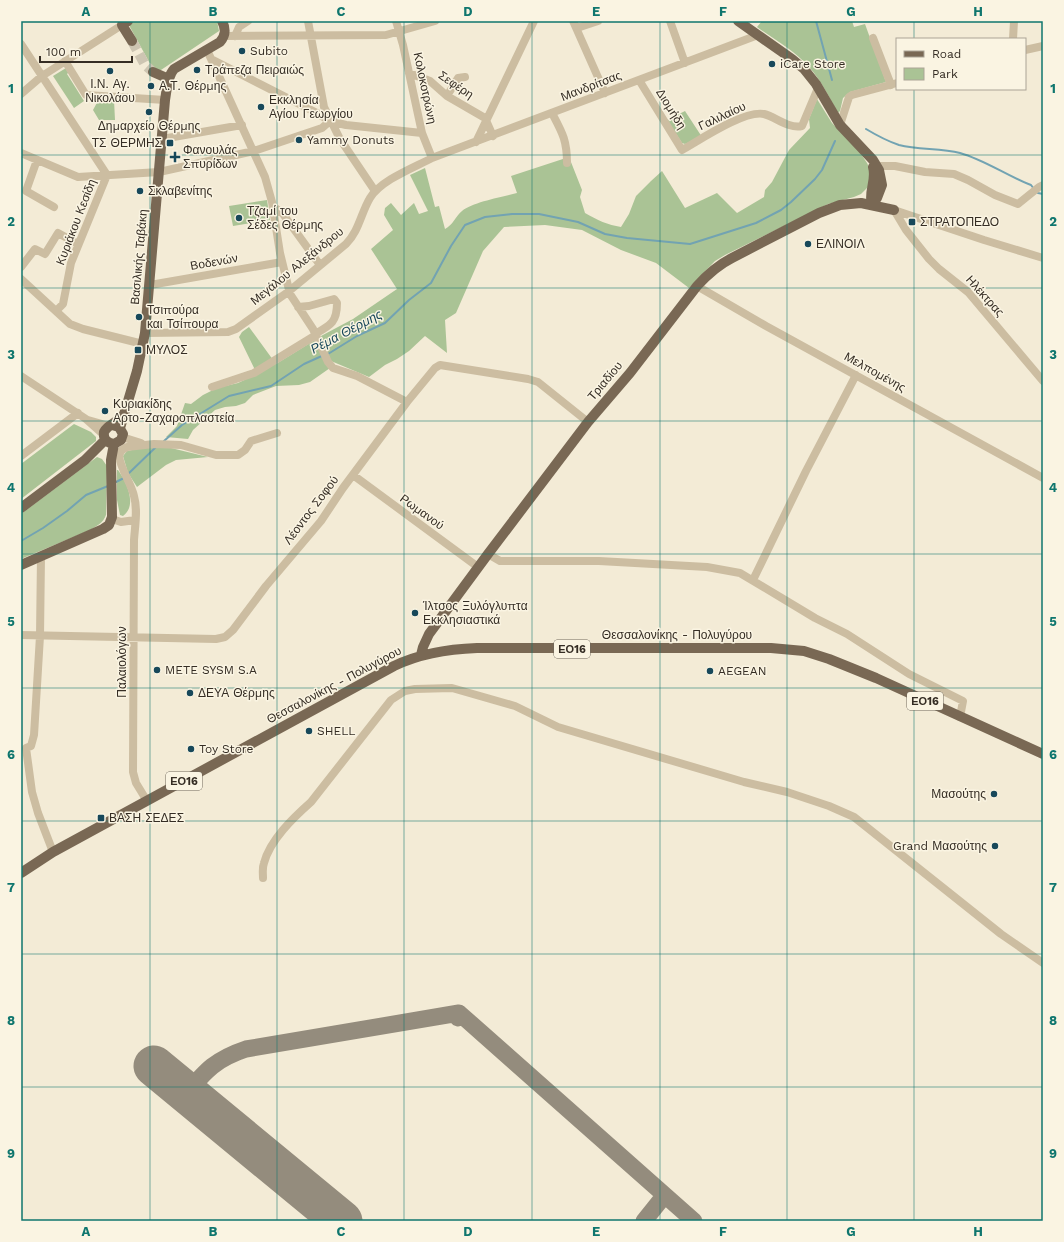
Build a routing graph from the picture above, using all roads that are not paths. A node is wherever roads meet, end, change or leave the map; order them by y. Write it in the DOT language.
graph roads {
  1 [pos="222,21"];
  2 [pos="248,21"];
  3 [pos="308,21"];
  4 [pos="396,21"];
  5 [pos="435,21"];
  6 [pos="534,21"];
  7 [pos="598,21"];
  8 [pos="670,21"];
  9 [pos="738,21"];
  10 [pos="1014,21"];
  11 [pos="125,23"];
  12 [pos="575,25"];
  13 [pos="399,32"];
  14 [pos="758,35"];
  15 [pos="224,36"];
  16 [pos="235,36"];
  17 [pos="312,36"];
  18 [pos="873,38"];
  19 [pos="1013,38"];
  20 [pos="132,41"];
  21 [pos="21,44"];
  22 [pos="1043,46"];
  23 [pos="207,50"];
  24 [pos="1026,50"];
  25 [pos="213,60"];
  26 [pos="65,61"];
  27 [pos="686,63"];
  28 [pos="153,72"];
  29 [pos="409,73"];
  30 [pos="42,76"];
  31 [pos="465,77"];
  32 [pos="169,79"];
  33 [pos="639,80"];
  34 [pos="894,84"];
  35 [pos="818,88"];
  36 [pos="606,93"];
  37 [pos="21,94"];
  38 [pos="447,96"];
  39 [pos="165,100"];
  40 [pos="552,113"];
  41 [pos="487,120"];
  42 [pos="330,121"];
  43 [pos="242,125"];
  44 [pos="840,125"];
  45 [pos="422,133"];
  46 [pos="493,136"];
  47 [pos="162,139"];
  48 [pos="476,142"];
  49 [pos="682,150"];
  50 [pos="254,151"];
  51 [pos="21,153"];
  52 [pos="867,155"];
  53 [pos="432,158"];
  54 [pos="37,160"];
  55 [pos="567,162"];
  56 [pos="877,166"];
  57 [pos="159,172"];
  58 [pos="107,175"];
  59 [pos="878,185"];
  60 [pos="1041,186"];
  61 [pos="375,191"];
  62 [pos="858,203"];
  63 [pos="872,204"];
  64 [pos="273,206"];
  65 [pos="54,207"];
  66 [pos="894,210"];
  67 [pos="78,244"];
  68 [pos="1043,258"];
  69 [pos="282,262"];
  70 [pos="320,265"];
  71 [pos="21,266"];
  72 [pos="21,279"];
  73 [pos="150,285"];
  74 [pos="697,286"];
  75 [pos="288,292"];
  76 [pos="298,307"];
  77 [pos="56,311"];
  78 [pos="145,333"];
  79 [pos="316,335"];
  80 [pos="143,344"];
  81 [pos="856,375"];
  82 [pos="21,376"];
  83 [pos="1043,381"];
  84 [pos="212,387"];
  85 [pos="407,402"];
  86 [pos="78,413"];
  87 [pos="86,419"];
  88 [pos="588,422"];
  89 [pos="116,429"];
  90 [pos="277,433"];
  91 [pos="108,440"];
  92 [pos="150,444"];
  93 [pos="21,456"];
  94 [pos="353,475"];
  95 [pos="1043,478"];
  96 [pos="21,508"];
  97 [pos="112,518"];
  98 [pos="135,520"];
  99 [pos="488,554"];
  100 [pos="41,556"];
  101 [pos="21,565"];
  102 [pos="478,567"];
  103 [pos="753,580"];
  104 [pos="21,635"];
  105 [pos="40,636"];
  106 [pos="134,637"];
  107 [pos="421,655"];
  108 [pos="960,717"];
  109 [pos="1043,754"];
  110 [pos="147,801"];
  111 [pos="54,852"];
  112 [pos="21,871"];
  113 [pos="263,878"];
  114 [pos="1043,963"];
  1 -- 15 [label="main road"];
  2 -- 16 [label="street"];
  3 -- 17 [label="street"];
  4 -- 13 [label="street, Κολοκοτρώνη"];
  5 -- 13 [label="street"];
  6 -- 41 [label="street"];
  7 -- 12 [label="street"];
  8 -- 27 [label="street"];
  9 -- 14 [label="main road"];
  10 -- 19 [label="street"];
  11 -- 20 [label="main road"];
  11 -- 26 [label="street"];
  12 -- 36 [label="street"];
  13 -- 17 [label="street"];
  13 -- 29 [label="street, Κολοκοτρώνη"];
  14 -- 27 [label="street, Μανδρίτσας"];
  14 -- 35 [label="main road"];
  15 -- 16 [label="street"];
  15 -- 23 [label="main road"];
  16 -- 17 [label="street"];
  17 -- 42 [label="street"];
  18 -- 34 [label="street"];
  21 -- 30 [label="street, Κυριάκου Κεσίδη"];
  22 -- 24 [label="street"];
  23 -- 25 [label="street"];
  23 -- 32 [label="main road"];
  25 -- 42 [label="street"];
  25 -- 43 [label="street"];
  26 -- 30 [label="street"];
  26 -- 39 [label="street"];
  27 -- 33 [label="street, Μανδρίτσας"];
  28 -- 32 [label="main road"];
  29 -- 38 [label="street, Σεφέρη"];
  29 -- 45 [label="street, Κολοκοτρώνη"];
  30 -- 37 [label="street"];
  30 -- 58 [label="street, Κυριάκου Κεσίδη"];
  31 -- 38 [label="street"];
  32 -- 39 [label="main road, Βασιλικής Ταβάκη"];
  33 -- 36 [label="street, Μανδρίτσας"];
  33 -- 49 [label="street, Διομήδη"];
  34 -- 44 [label="street"];
  35 -- 44 [label="main road"];
  35 -- 49 [label="street, Γαλιλαίου"];
  36 -- 40 [label="street, Μανδρίτσας"];
  38 -- 41 [label="street, Σεφέρη"];
  39 -- 47 [label="main road, Βασιλικής Ταβάκη"];
  40 -- 46 [label="street, Μανδρίτσας"];
  40 -- 55 [label="street"];
  41 -- 46 [label="street"];
  41 -- 48 [label="street"];
  42 -- 45 [label="street"];
  42 -- 50 [label="street"];
  42 -- 61 [label="street"];
  43 -- 47 [label="street"];
  43 -- 50 [label="street"];
  44 -- 52 [label="main road"];
  45 -- 53 [label="street, Κολοκοτρώνη"];
  46 -- 48 [label="street, Μανδρίτσας"];
  47 -- 57 [label="main road, Βασιλικής Ταβάκη"];
  48 -- 53 [label="street, Μανδρίτσας"];
  50 -- 57 [label="street"];
  50 -- 64 [label="street"];
  51 -- 54 [label="street"];
  52 -- 56 [label="main road"];
  52 -- 59 [label="main road"];
  53 -- 61 [label="street, Μεγάλου Αλεξάνδρου"];
  54 -- 58 [label="street"];
  54 -- 65 [label="street"];
  56 -- 59 [label="main road"];
  56 -- 60 [label="street"];
  57 -- 58 [label="street"];
  57 -- 73 [label="main road, Βασιλικής Ταβάκη"];
  58 -- 67 [label="street, Κυριάκου Κεσίδη"];
  59 -- 62 [label="main road"];
  59 -- 63 [label="main road"];
  59 -- 66 [label="main road"];
  61 -- 70 [label="street, Μεγάλου Αλεξάνδρου"];
  62 -- 63 [label="main road, Τριαδίου"];
  62 -- 74 [label="main road, Τριαδίου"];
  63 -- 66 [label="main road, Τριαδίου"];
  64 -- 69 [label="street"];
  64 -- 70 [label="street"];
  66 -- 68 [label="street"];
  66 -- 83 [label="street, Ηλέκτρας"];
  67 -- 71 [label="street"];
  67 -- 77 [label="street, Κυριάκου Κεσίδη"];
  69 -- 73 [label="street, Βοδενών"];
  69 -- 75 [label="street"];
  70 -- 75 [label="street, Μεγάλου Αλεξάνδρου"];
  72 -- 77 [label="street"];
  73 -- 78 [label="main road, Βασιλικής Ταβάκη"];
  74 -- 81 [label="street, Μελπομένης"];
  74 -- 88 [label="main road, Τριαδίου"];
  75 -- 76 [label="street"];
  75 -- 78 [label="street, Μεγάλου Αλεξάνδρου"];
  76 -- 79 [label="street"];
  76 -- 79 [label="street"];
  77 -- 80 [label="street"];
  78 -- 80 [label="main road, Βασιλικής Ταβάκη"];
  79 -- 84 [label="street"];
  79 -- 85 [label="street"];
  80 -- 89 [label="main road, Βασιλικής Ταβάκη"];
  81 -- 95 [label="street, Μελπομένης"];
  81 -- 103 [label="street"];
  82 -- 86 [label="street"];
  85 -- 88 [label="street, Λέοντος Σοφού"];
  85 -- 94 [label="street, Λέοντος Σοφού"];
  86 -- 87 [label="street"];
  86 -- 93 [label="street"];
  87 -- 89 [label="street"];
  87 -- 91 [label="street"];
  88 -- 99 [label="main road, Τριαδίου"];
  89 -- 91 [label="main road, Βασιλικής Ταβάκη"];
  89 -- 91 [label="main road"];
  89 -- 92 [label="street"];
  90 -- 92 [label="street"];
  91 -- 96 [label="main road"];
  91 -- 97 [label="main road"];
  92 -- 98 [label="street, Παλαιολόγων"];
  94 -- 102 [label="street, Ρωμανού"];
  94 -- 106 [label="street, Λέοντος Σοφού"];
  97 -- 98 [label="street"];
  97 -- 100 [label="main road"];
  98 -- 106 [label="street, Παλαιολόγων"];
  99 -- 102 [label="main road, Τριαδίου"];
  99 -- 103 [label="street"];
  100 -- 101 [label="main road"];
  100 -- 105 [label="street"];
  102 -- 107 [label="main road, Τριαδίου"];
  103 -- 108 [label="street"];
  104 -- 105 [label="street, Λέοντος Σοφού"];
  105 -- 106 [label="street, Λέοντος Σοφού"];
  105 -- 111 [label="street"];
  106 -- 110 [label="street, Παλαιολόγων"];
  107 -- 108 [label="main road, Θεσσαλονίκης - Πολυγύρου / ΕΟ16"];
  107 -- 110 [label="main road, Θεσσαλονίκης - Πολυγύρου / ΕΟ16"];
  108 -- 109 [label="main road, Θεσσαλονίκης - Πολυγύρου / ΕΟ16"];
  110 -- 111 [label="main road, Θεσσαλονίκης - Πολυγύρου / ΕΟ16"];
  111 -- 112 [label="main road, Θεσσαλονίκης - Πολυγύρου / ΕΟ16"];
  113 -- 114 [label="street"];
}
